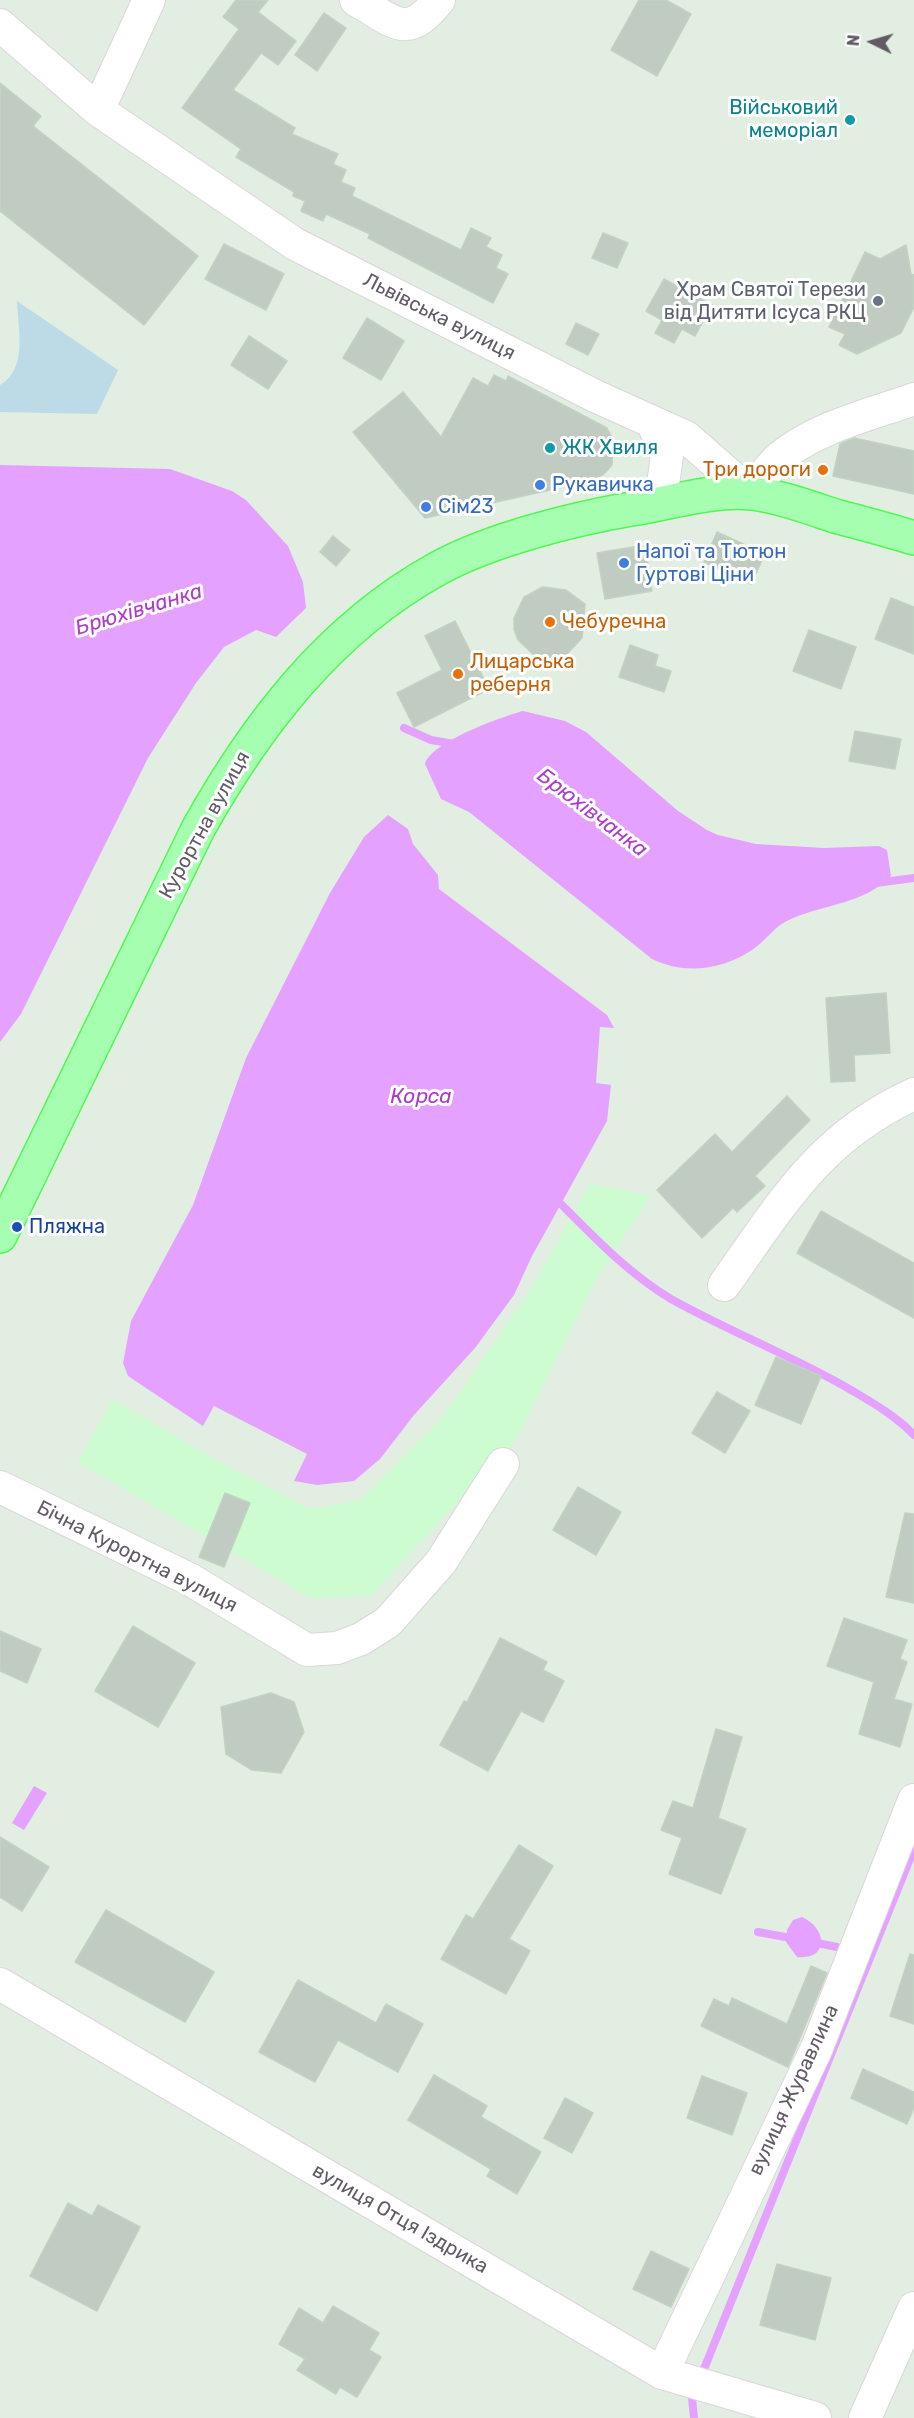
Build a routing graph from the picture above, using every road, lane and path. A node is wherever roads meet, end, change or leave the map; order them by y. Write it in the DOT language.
graph roads {
  1 [pos="149,0"];
  2 [pos="356,0"];
  3 [pos="439,0"];
  4 [pos="0,25"];
  5 [pos="98,110"];
  6 [pos="914,399"];
  7 [pos="652,422"];
  8 [pos="750,493"];
  9 [pos="639,508"];
  10 [pos="914,538"];
  11 [pos="914,1094"];
  12 [pos="3,1224"];
  13 [pos="724,1285"];
  14 [pos="503,1464"];
  15 [pos="0,1487"];
  16 [pos="914,1800"];
  17 [pos="0,1984"];
  18 [pos="914,2308"];
  19 [pos="662,2373"];
  20 [pos="815,2418"];
  21 [pos="865,2418"];
  1 -- 5 [label="street"];
  2 -- 3 [label="street"];
  4 -- 5 [label="street, Львівська вулиця"];
  5 -- 7 [label="street, Львівська вулиця"];
  6 -- 8 [label="street"];
  7 -- 8 [label="street, Львівська вулиця"];
  7 -- 9 [label="street"];
  8 -- 9 [label="main road, Курортна вулиця"];
  8 -- 10 [label="main road"];
  9 -- 12 [label="main road, Курортна вулиця"];
  11 -- 13 [label="street"];
  14 -- 15 [label="street, Бічна Курортна вулиця"];
  16 -- 19 [label="street, вулиця Журавлина"];
  17 -- 19 [label="street, вулиця Отця Іздрика"];
  18 -- 21 [label="street"];
  19 -- 20 [label="street, вулиця Отця Іздрика"];
}
